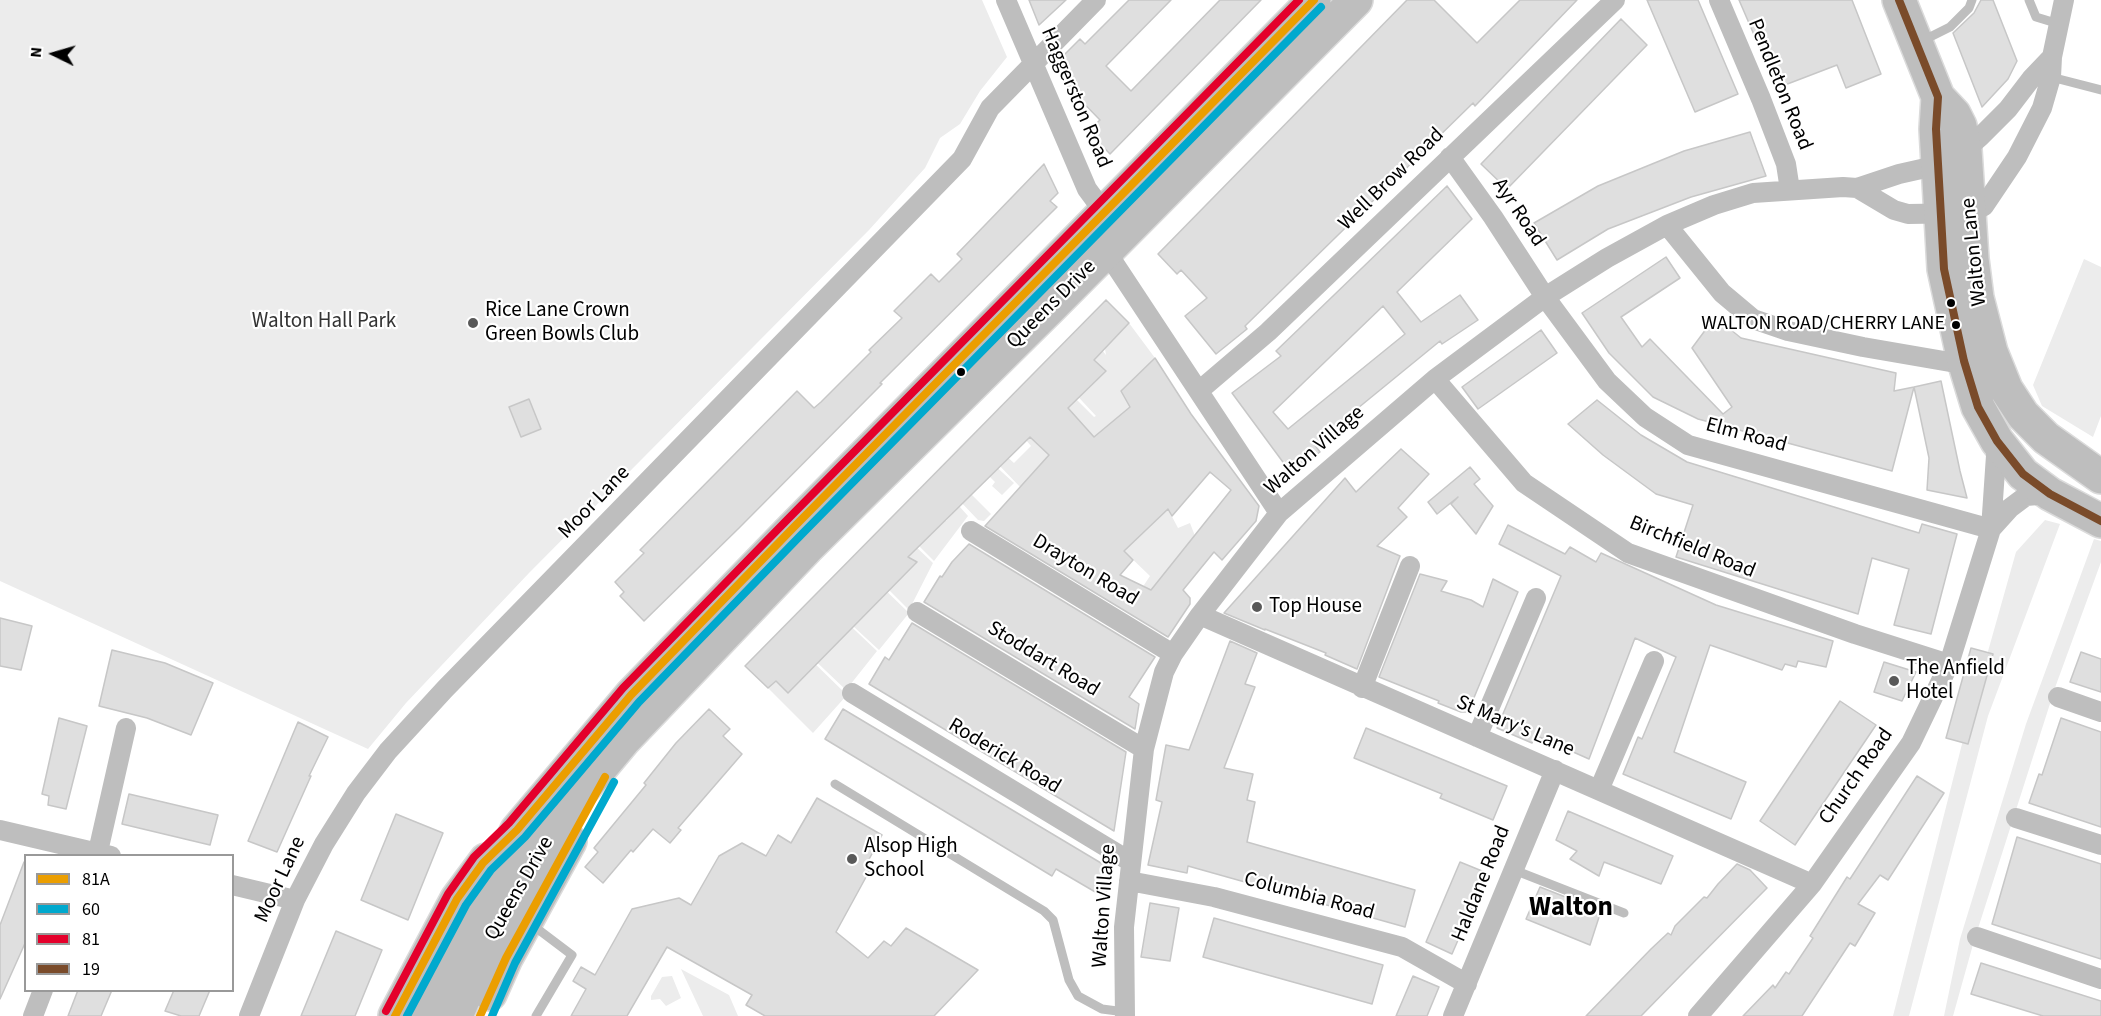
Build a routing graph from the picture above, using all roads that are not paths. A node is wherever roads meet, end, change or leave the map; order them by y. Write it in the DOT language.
graph roads {
  1 [pos="1006,0"];
  2 [pos="1096,0"];
  3 [pos="1314,0"];
  4 [pos="1356,0"];
  5 [pos="1615,0"];
  6 [pos="1719,0"];
  7 [pos="1899,0"];
  8 [pos="1972,0"];
  9 [pos="2029,0"];
  10 [pos="2064,0"];
  11 [pos="2059,24"];
  12 [pos="1917,43"];
  13 [pos="2052,57"];
  14 [pos="1034,64"];
  15 [pos="2051,77"];
  16 [pos="2101,90"];
  17 [pos="1450,158"];
  18 [pos="1952,158"];
  19 [pos="1857,188"];
  20 [pos="1790,190"];
  21 [pos="1104,212"];
  22 [pos="1955,214"];
  23 [pos="1667,225"];
  24 [pos="1106,250"];
  25 [pos="1545,297"];
  26 [pos="1964,361"];
  27 [pos="1435,380"];
  28 [pos="1200,390"];
  29 [pos="1997,441"];
  30 [pos="2101,477"];
  31 [pos="2050,494"];
  32 [pos="1279,513"];
  33 [pos="2101,521"];
  34 [pos="1991,529"];
  35 [pos="971,531"];
  36 [pos="1410,566"];
  37 [pos="1536,598"];
  38 [pos="917,612"];
  39 [pos="1200,615"];
  40 [pos="1173,654"];
  41 [pos="1654,661"];
  42 [pos="1949,664"];
  43 [pos="1362,688"];
  44 [pos="852,693"];
  45 [pos="2058,697"];
  46 [pos="2101,712"];
  47 [pos="126,728"];
  48 [pos="1477,737"];
  49 [pos="625,739"];
  50 [pos="1144,749"];
  51 [pos="1555,770"];
  52 [pos="835,784"];
  53 [pos="1599,790"];
  54 [pos="2016,818"];
  55 [pos="0,830"];
  56 [pos="517,830"];
  57 [pos="2101,845"];
  58 [pos="102,854"];
  59 [pos="1514,870"];
  60 [pos="1130,872"];
  61 [pos="1812,884"];
  62 [pos="234,885"];
  63 [pos="295,900"];
  64 [pos="1624,913"];
  65 [pos="526,921"];
  66 [pos="1977,937"];
  67 [pos="2101,980"];
  68 [pos="1467,984"];
  69 [pos="42,992"];
  70 [pos="1125,1014"];
  71 [pos="33,1016"];
  72 [pos="249,1016"];
  73 [pos="395,1016"];
  74 [pos="428,1016"];
  75 [pos="456,1016"];
  76 [pos="480,1016"];
  77 [pos="536,1016"];
  78 [pos="1454,1016"];
  79 [pos="1698,1016"];
  1 -- 14 [label="street, Haggerston Road"];
  2 -- 14 [label="street, Moor Lane"];
  3 -- 21 [label="highway, Queens Drive"];
  4 -- 24 [label="highway, Queens Drive"];
  5 -- 17 [label="street, Well Brow Road"];
  6 -- 20 [label="street, Pendleton Road"];
  7 -- 12 [label="highway, Walton Lane"];
  8 -- 12 [label="lane"];
  9 -- 11 [label="lane"];
  10 -- 11 [label="street"];
  11 -- 13 [label="street"];
  12 -- 18 [label="highway, Walton Lane"];
  13 -- 15 [label="street"];
  13 -- 18 [label="street"];
  14 -- 21 [label="street, Haggerston Road"];
  14 -- 63 [label="street, Moor Lane"];
  15 -- 16 [label="lane"];
  15 -- 22 [label="street"];
  17 -- 25 [label="street, Ayr Road"];
  17 -- 28 [label="street, Well Brow Road"];
  18 -- 19 [label="street, Walton Village"];
  18 -- 22 [label="highway, Walton Lane"];
  19 -- 20 [label="street, Walton Village"];
  19 -- 22 [label="street"];
  20 -- 23 [label="street, Walton Village"];
  21 -- 56 [label="highway, Queens Drive"];
  22 -- 26 [label="highway, Walton Lane"];
  22 -- 30 [label="highway, Walton Lane"];
  23 -- 25 [label="street, Walton Village"];
  23 -- 26 [label="street"];
  24 -- 28 [label="street"];
  24 -- 49 [label="highway, Queens Drive"];
  25 -- 27 [label="street, Walton Village"];
  25 -- 34 [label="street, Elm Road"];
  26 -- 29 [label="highway, Walton Lane"];
  27 -- 32 [label="street, Walton Village"];
  27 -- 42 [label="street, Birchfield Road"];
  28 -- 32 [label="street"];
  29 -- 31 [label="highway, Walton Lane"];
  29 -- 34 [label="street, Church Road"];
  31 -- 33 [label="highway, Walton Lane"];
  31 -- 34 [label="street, Church Road"];
  32 -- 39 [label="street, Walton Village"];
  34 -- 42 [label="street, Church Road"];
  35 -- 40 [label="street, Drayton Road"];
  36 -- 43 [label="street"];
  37 -- 48 [label="street"];
  38 -- 50 [label="street, Stoddart Road"];
  39 -- 40 [label="street, Walton Village"];
  39 -- 43 [label="street, St Mary's Lane"];
  40 -- 50 [label="street, Walton Village"];
  41 -- 53 [label="street"];
  42 -- 61 [label="street, Church Road"];
  43 -- 48 [label="street, St Mary's Lane"];
  44 -- 60 [label="street, Roderick Road"];
  45 -- 46 [label="street"];
  47 -- 58 [label="street"];
  48 -- 51 [label="street, St Mary's Lane"];
  49 -- 65 [label="highway"];
  49 -- 75 [label="highway, Queens Drive"];
  50 -- 60 [label="street, Walton Village"];
  51 -- 53 [label="street, St Mary's Lane"];
  51 -- 59 [label="street, Haldane Road"];
  52 -- 70 [label="lane"];
  53 -- 61 [label="street, St Mary's Lane"];
  54 -- 57 [label="street"];
  55 -- 58 [label="street"];
  56 -- 73 [label="highway"];
  56 -- 74 [label="highway, Queens Drive"];
  59 -- 64 [label="lane"];
  59 -- 68 [label="street, Haldane Road"];
  60 -- 68 [label="street, Columbia Road"];
  60 -- 70 [label="street, Walton Village"];
  61 -- 79 [label="street, Church Road"];
  62 -- 63 [label="street"];
  63 -- 72 [label="street, Moor Lane"];
  65 -- 76 [label="highway"];
  65 -- 77 [label="lane"];
  66 -- 67 [label="street"];
  68 -- 78 [label="street, Haldane Road"];
  69 -- 71 [label="street"];
}
